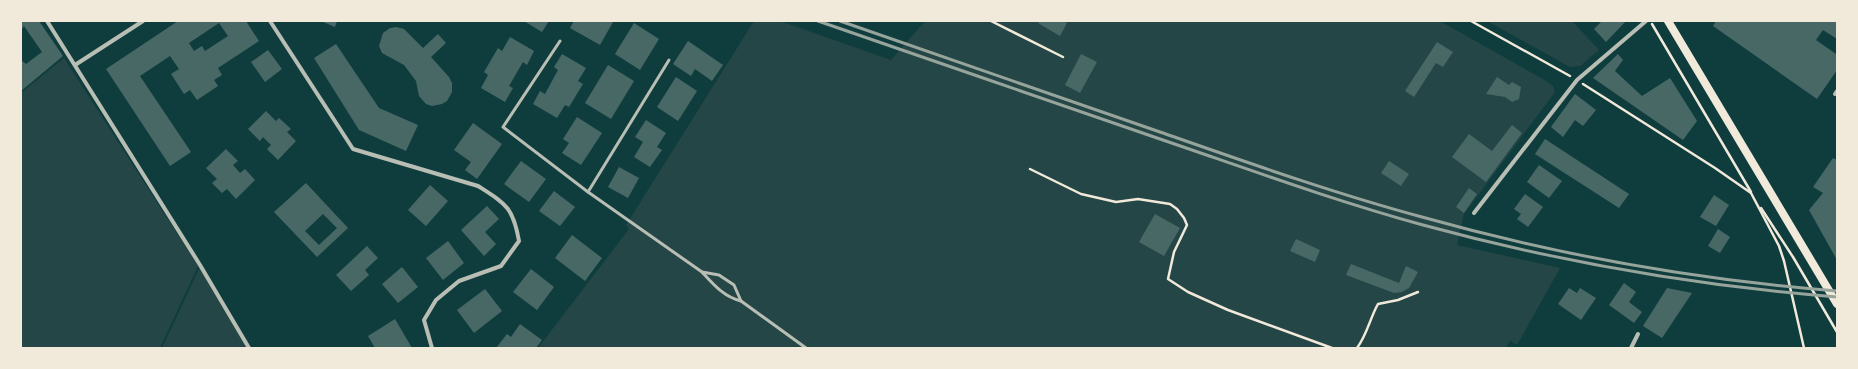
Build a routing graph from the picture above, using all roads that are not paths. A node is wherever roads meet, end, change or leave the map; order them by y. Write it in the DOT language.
graph roads {
  1 [pos="47,21"];
  2 [pos="143,21"];
  3 [pos="270,21"];
  4 [pos="1646,21"];
  5 [pos="1668,21"];
  6 [pos="560,41"];
  7 [pos="669,60"];
  8 [pos="75,65"];
  9 [pos="588,192"];
  10 [pos="1474,213"];
  11 [pos="702,272"];
  12 [pos="741,301"];
  13 [pos="1837,304"];
  14 [pos="1638,334"];
  15 [pos="249,348"];
  16 [pos="432,348"];
  17 [pos="806,348"];
  18 [pos="1630,348"];
  1 -- 8 [label="street"];
  2 -- 8 [label="street"];
  3 -- 16 [label="street"];
  4 -- 10 [label="street"];
  5 -- 13 [label="main road"];
  6 -- 9 [label="lane"];
  7 -- 9 [label="lane"];
  8 -- 15 [label="street"];
  9 -- 11 [label="lane"];
  11 -- 12 [label="lane"];
  11 -- 12 [label="lane"];
  12 -- 17 [label="lane"];
  14 -- 18 [label="street"];
}
